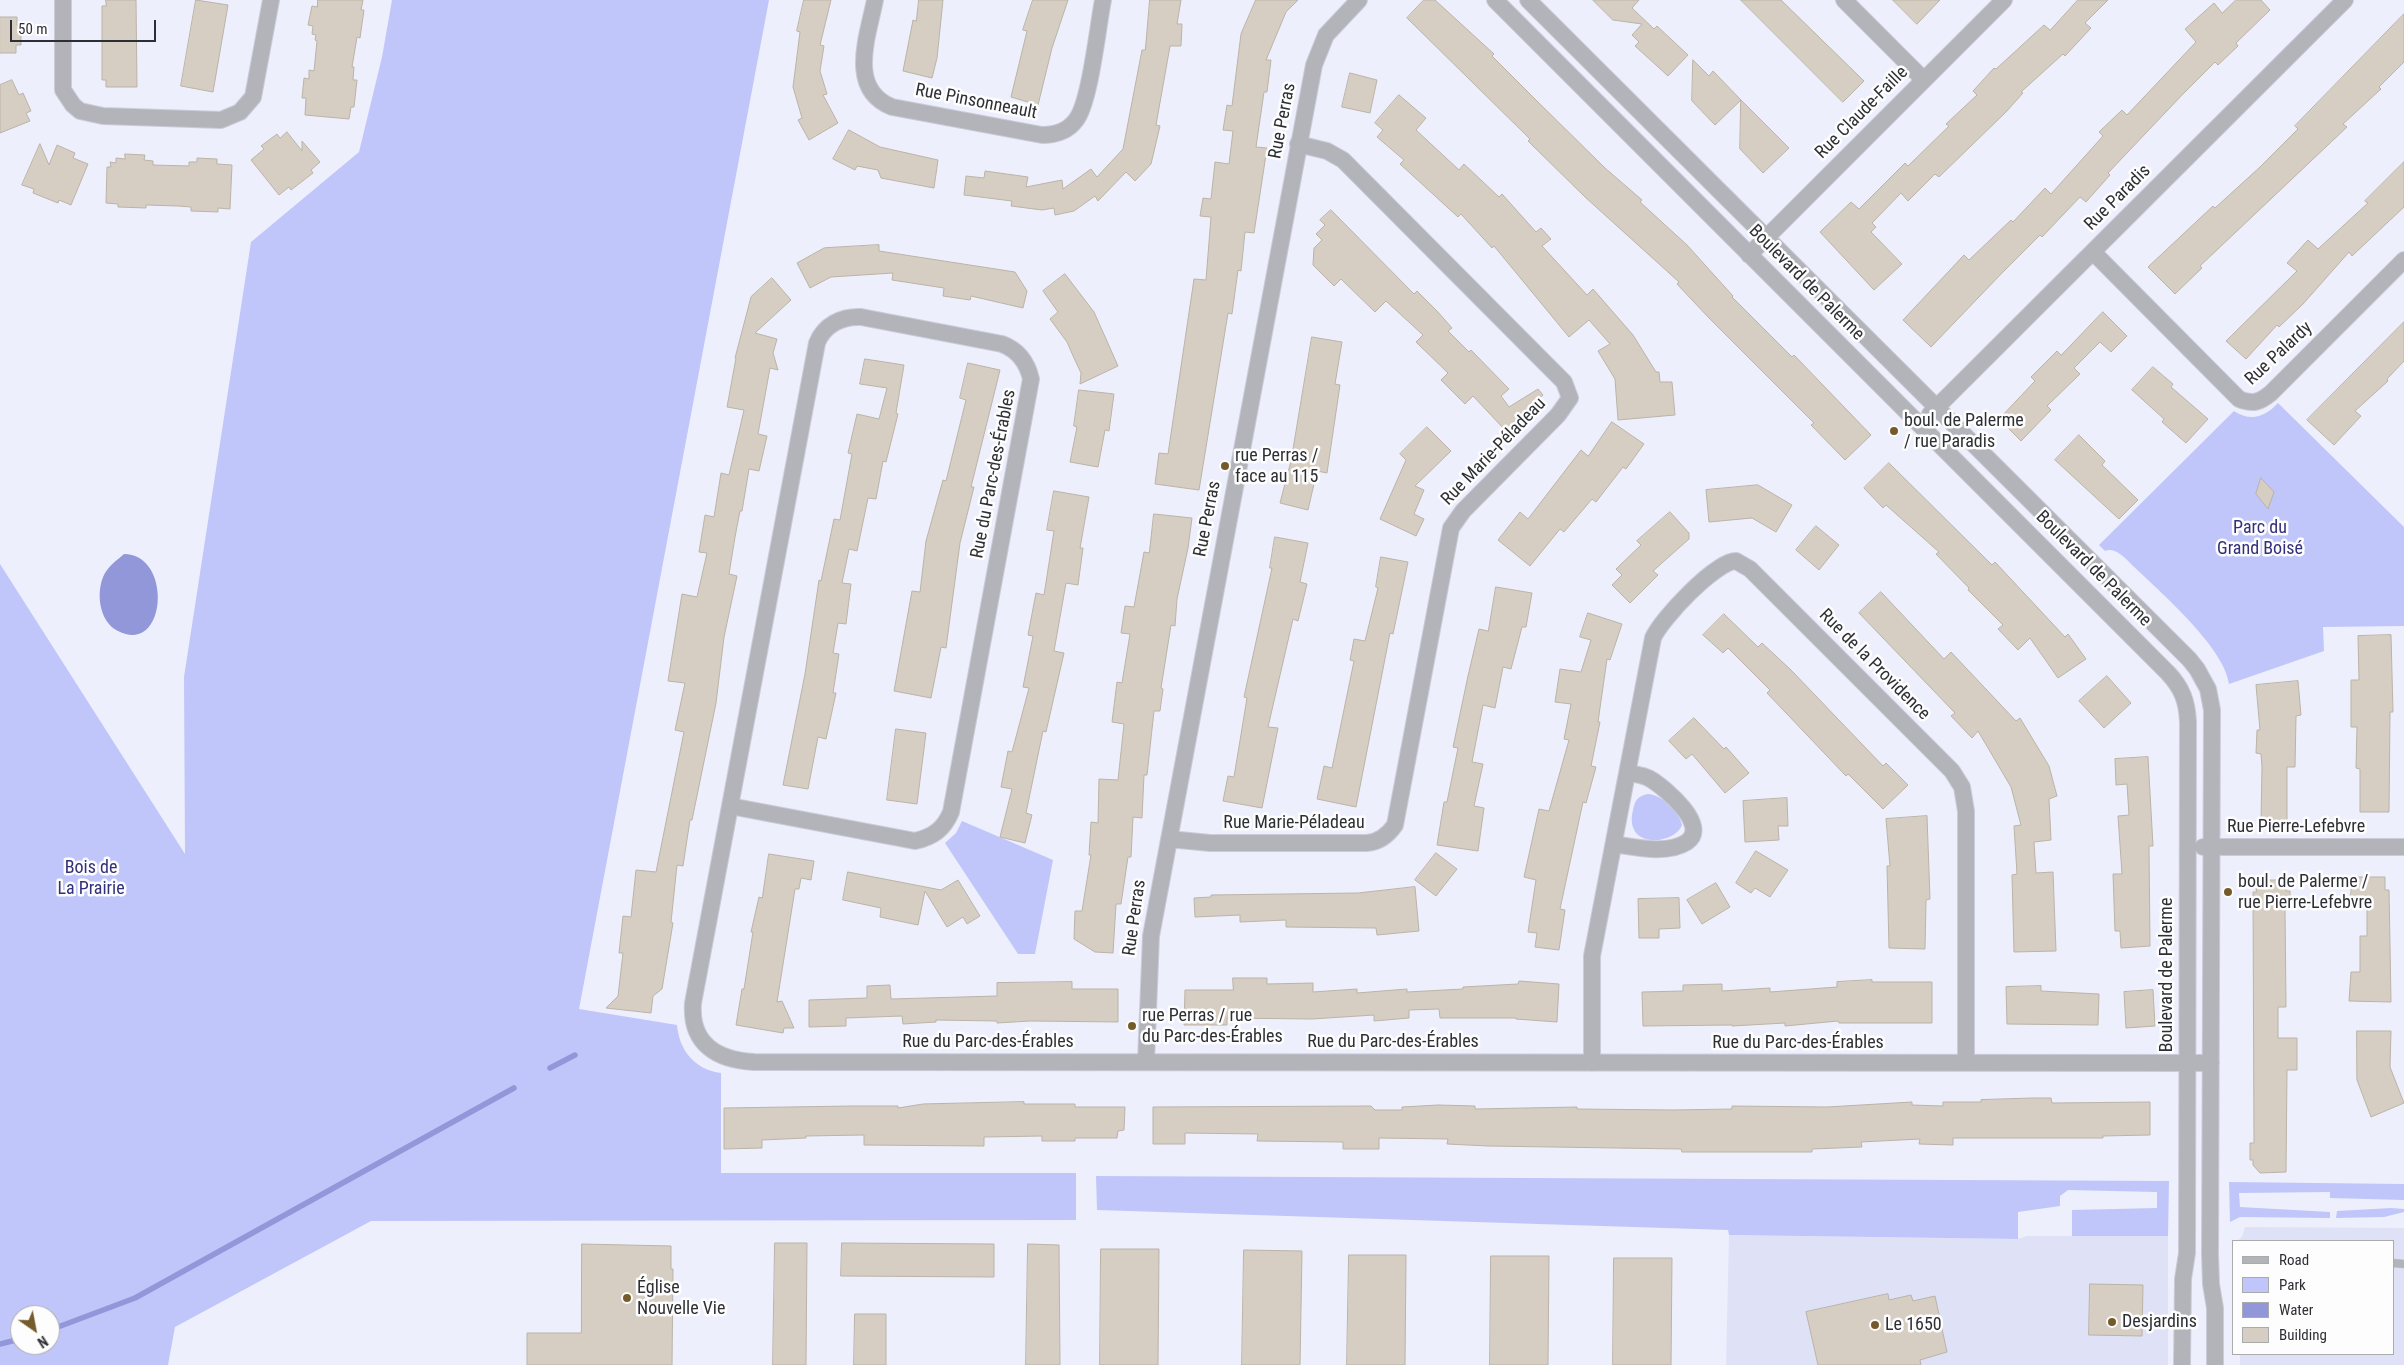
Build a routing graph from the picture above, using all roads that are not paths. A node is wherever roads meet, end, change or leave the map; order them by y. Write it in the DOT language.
graph roads {
  1 [pos="63,0"];
  2 [pos="272,0"];
  3 [pos="875,0"];
  4 [pos="1103,0"];
  5 [pos="1360,0"];
  6 [pos="1495,0"];
  7 [pos="1528,0"];
  8 [pos="1844,0"];
  9 [pos="2004,0"];
  10 [pos="2345,0"];
  11 [pos="1924,80"];
  12 [pos="1298,144"];
  13 [pos="1766,237"];
  14 [pos="2092,252"];
  15 [pos="1749,255"];
  16 [pos="2404,260"];
  17 [pos="1937,408"];
  18 [pos="1920,424"];
  19 [pos="1626,772"];
  20 [pos="730,806"];
  21 [pos="1169,839"];
  22 [pos="1614,844"];
  23 [pos="2404,846"];
  24 [pos="2188,847"];
  25 [pos="2212,847"];
  26 [pos="1146,1062"];
  27 [pos="2186,1062"];
  28 [pos="1592,1063"];
  29 [pos="1966,1063"];
  30 [pos="2211,1063"];
  31 [pos="2199,1253"];
  32 [pos="2182,1365"];
  33 [pos="2215,1365"];
  1 -- 2 [label="street"];
  3 -- 4 [label="street, Rue Pinsonneault"];
  5 -- 12 [label="street, Rue Perras"];
  6 -- 15 [label="street, Boulevard de Palerme"];
  7 -- 13 [label="street, Boulevard de Palerme"];
  8 -- 11 [label="street"];
  9 -- 11 [label="street, Rue Claude-Faille"];
  10 -- 14 [label="street, Rue Paradis"];
  11 -- 13 [label="street, Rue Claude-Faille"];
  12 -- 21 [label="street, Rue Perras"];
  12 -- 21 [label="street, Rue Marie-Péladeau"];
  13 -- 15 [label="street, Rue Claude-Faille"];
  13 -- 17 [label="street, Boulevard de Palerme"];
  14 -- 16 [label="street, Rue Palardy"];
  14 -- 17 [label="street, Rue Paradis"];
  15 -- 18 [label="street, Boulevard de Palerme"];
  17 -- 18 [label="street, Rue Paradis"];
  17 -- 25 [label="street, Boulevard de Palerme"];
  18 -- 24 [label="street, Boulevard de Palerme"];
  19 -- 22 [label="street, Rue de la Providence"];
  19 -- 22 [label="street"];
  19 -- 29 [label="street, Rue de la Providence"];
  20 -- 20 [label="street, Rue du Parc-des-Érables"];
  20 -- 26 [label="street, Rue du Parc-des-Érables"];
  21 -- 26 [label="street, Rue Perras"];
  22 -- 28 [label="street, Rue de la Providence"];
  23 -- 25 [label="street, Rue Pierre-Lefebvre"];
  24 -- 25 [label="street, Rue Pierre-Lefebvre"];
  24 -- 27 [label="street, Boulevard de Palerme"];
  25 -- 30 [label="street, Boulevard de Palerme"];
  26 -- 28 [label="street, Rue du Parc-des-Érables"];
  27 -- 29 [label="street, Rue du Parc-des-Érables"];
  27 -- 30 [label="street, Rue du Parc-des-Érables"];
  27 -- 31 [label="street, Boulevard de Palerme"];
  28 -- 29 [label="street, Rue du Parc-des-Érables"];
  30 -- 31 [label="street, Boulevard de Palerme"];
  31 -- 32 [label="street, Boulevard de Palerme"];
  31 -- 33 [label="street, Boulevard de Palerme"];
}
